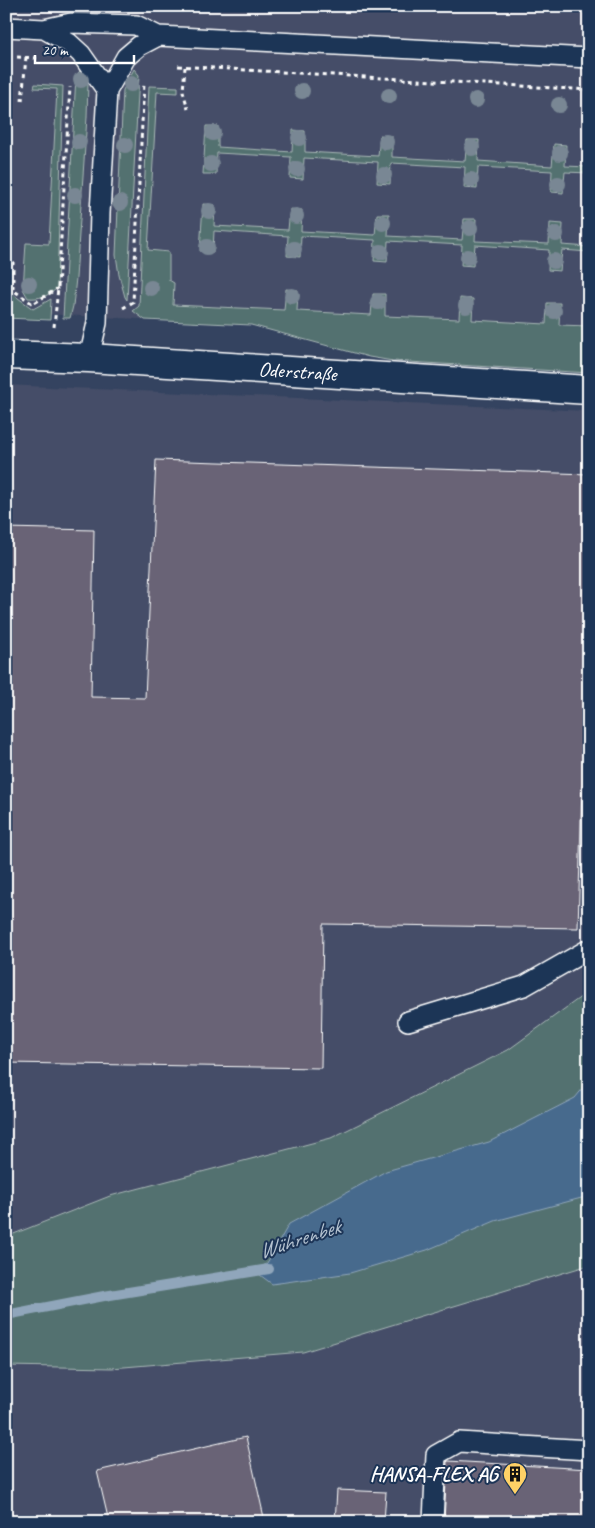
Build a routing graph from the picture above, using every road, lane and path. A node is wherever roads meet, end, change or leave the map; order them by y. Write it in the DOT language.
graph roads {
  1 [pos="6,27"];
  2 [pos="44,29"];
  3 [pos="158,36"];
  4 [pos="26,57"];
  5 [pos="589,58"];
  6 [pos="176,66"];
  7 [pos="184,67"];
  8 [pos="589,90"];
  9 [pos="107,91"];
  10 [pos="22,101"];
  11 [pos="188,109"];
  12 [pos="13,262"];
  13 [pos="58,288"];
  14 [pos="6,355"];
  15 [pos="89,358"];
  16 [pos="589,390"];
  17 [pos="589,949"];
  18 [pos="408,1021"];
  19 [pos="589,1450"];
  20 [pos="433,1522"];
  1 -- 2 [label="lane"];
  2 -- 3 [label="lane"];
  2 -- 9 [label="lane"];
  3 -- 5 [label="lane"];
  3 -- 9 [label="lane"];
  4 -- 10 [label="path"];
  6 -- 7 [label="path"];
  7 -- 8 [label="path"];
  7 -- 11 [label="path"];
  9 -- 15 [label="lane"];
  12 -- 13 [label="path"];
  14 -- 15 [label="street, Oderstraße"];
  15 -- 16 [label="street, Oderstraße"];
  17 -- 18 [label="lane"];
  19 -- 20 [label="lane"];
}
